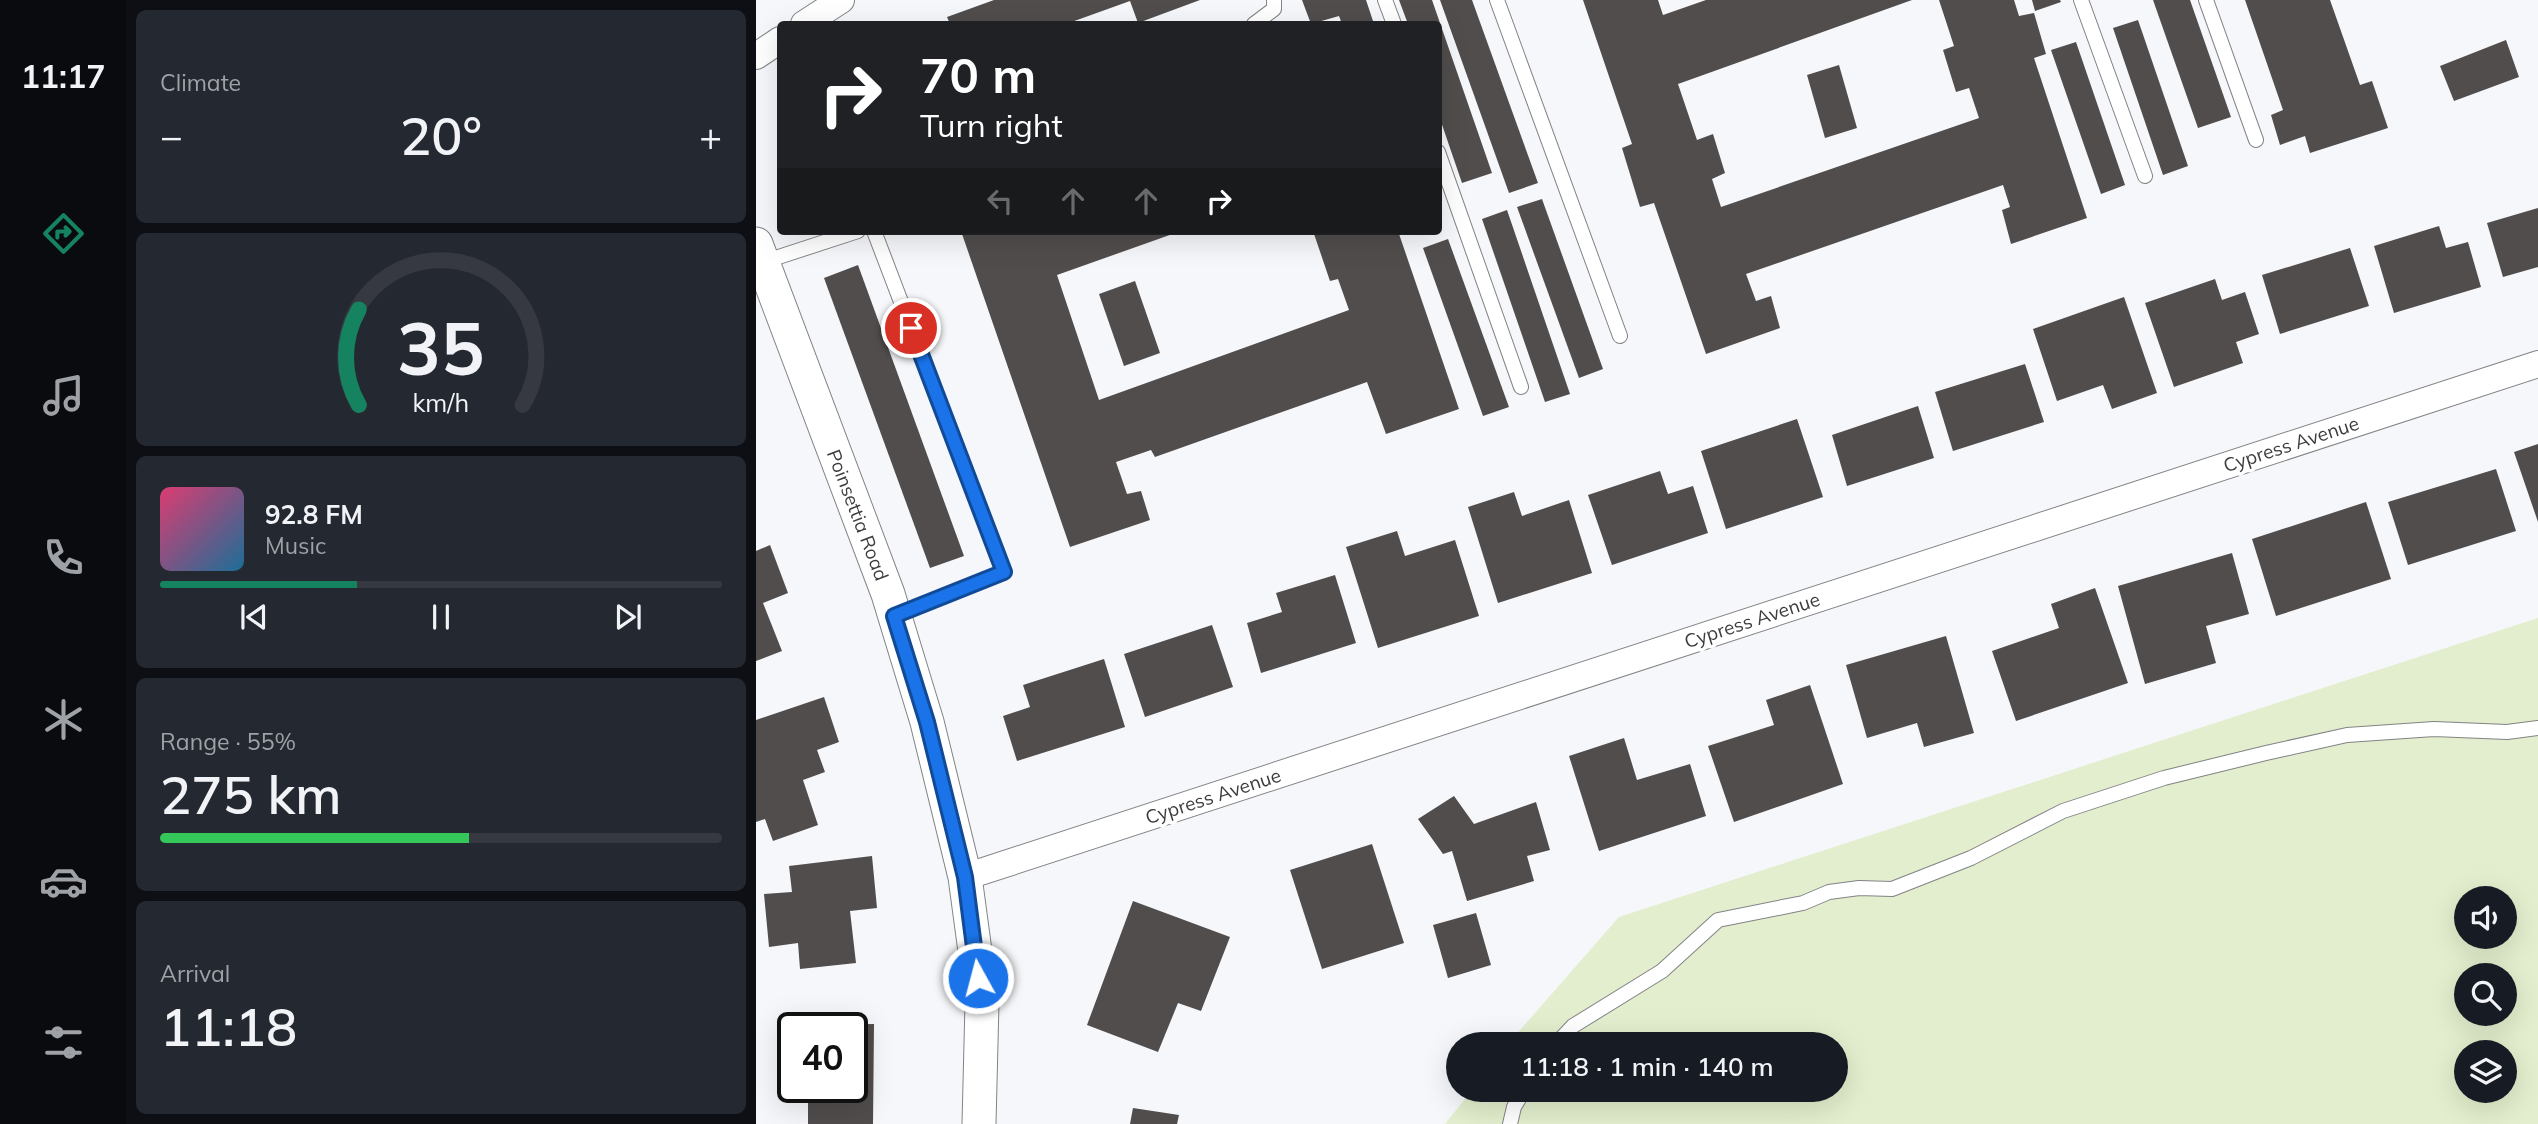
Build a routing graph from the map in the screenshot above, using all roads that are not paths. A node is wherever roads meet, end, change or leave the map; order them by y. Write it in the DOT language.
graph roads {
  1 [pos="841,0"];
  2 [pos="1274,0"];
  3 [pos="1385,0"];
  4 [pos="1497,0"];
  5 [pos="2081,0"];
  6 [pos="2206,0"];
  7 [pos="809,21"];
  8 [pos="1258,21"];
  9 [pos="1393,21"];
  10 [pos="777,42"];
  11 [pos="756,56"];
  12 [pos="2256,140"];
  13 [pos="1442,163"];
  14 [pos="2145,176"];
  15 [pos="840,235"];
  16 [pos="876,235"];
  17 [pos="759,253"];
  18 [pos="1620,336"];
  19 [pos="2538,364"];
  20 [pos="1521,387"];
  21 [pos="894,616"];
  22 [pos="2538,728"];
  23 [pos="965,877"];
  24 [pos="1567,1032"];
  25 [pos="1517,1102"];
  26 [pos="979,1124"];
  27 [pos="1510,1124"];
  1 -- 7 [label="street"];
  2 -- 8 [label="lane"];
  3 -- 9 [label="lane"];
  4 -- 18 [label="lane"];
  5 -- 14 [label="lane"];
  6 -- 12 [label="lane"];
  10 -- 11 [label="street"];
  13 -- 20 [label="lane"];
  15 -- 17 [label="lane"];
  16 -- 21 [label="lane"];
  17 -- 21 [label="street, Poinsettia Road"];
  19 -- 23 [label="street, Cypress Avenue"];
  21 -- 23 [label="street, Poinsettia Road"];
  22 -- 24 [label="lane"];
  23 -- 26 [label="street, Poinsettia Road"];
  25 -- 27 [label="lane"];
}
